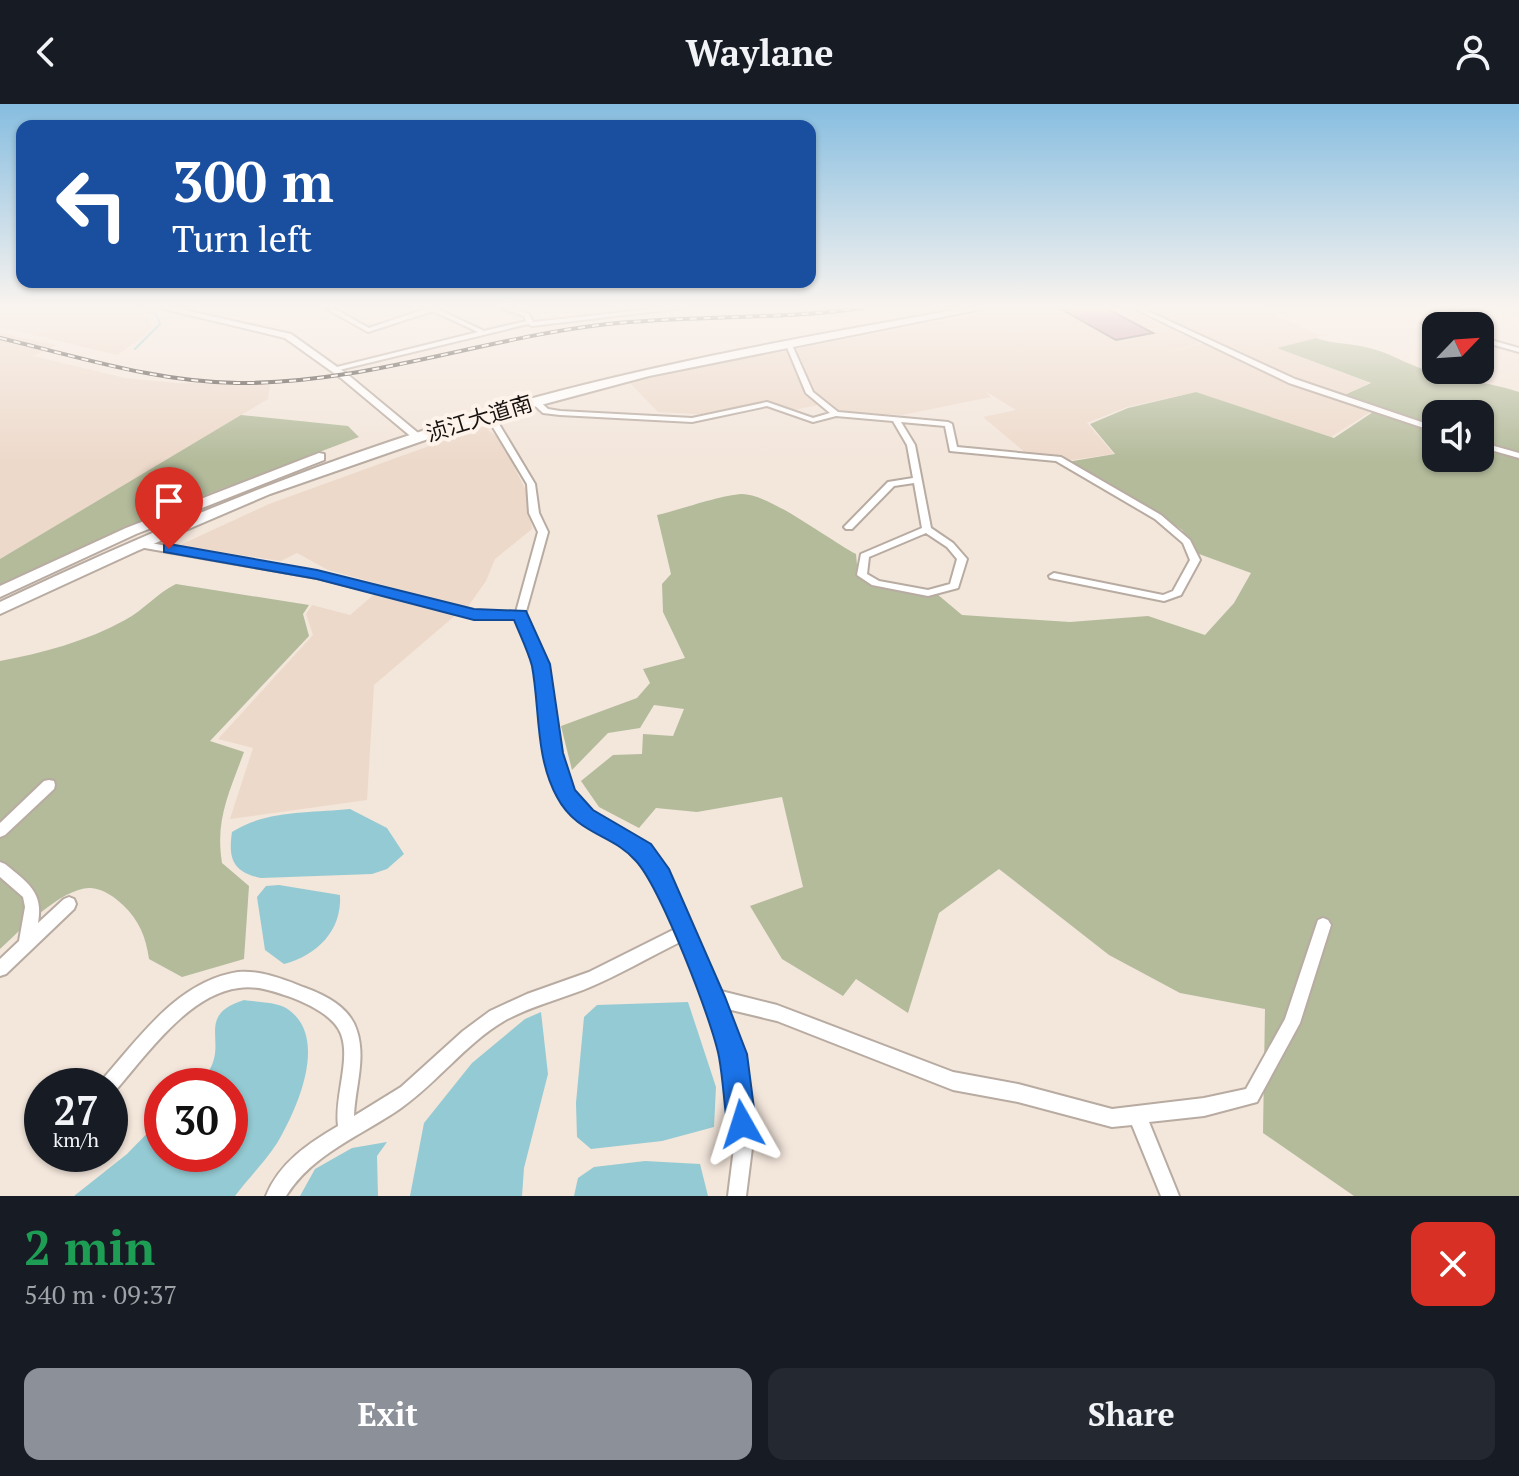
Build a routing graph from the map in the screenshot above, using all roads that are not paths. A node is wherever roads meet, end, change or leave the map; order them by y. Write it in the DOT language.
graph roads {
  1 [pos="321,359"];
  2 [pos="375,359"];
  3 [pos="671,359"];
  4 [pos="720,359"];
  5 [pos="795,359"];
  6 [pos="1245,359"];
  7 [pos="335,369"];
  8 [pos="534,401"];
  9 [pos="489,414"];
  10 [pos="836,414"];
  11 [pos="895,418"];
  12 [pos="1422,425"];
  13 [pos="406,427"];
  14 [pos="418,437"];
  15 [pos="1494,448"];
  16 [pos="1519,456"];
  17 [pos="918,480"];
  18 [pos="849,527"];
  19 [pos="927,529"];
  20 [pos="139,544"];
  21 [pos="1054,576"];
  22 [pos="0,592"];
  23 [pos="0,609"];
  24 [pos="520,615"];
  25 [pos="49,785"];
  26 [pos="0,831"];
  27 [pos="0,855"];
  28 [pos="2,870"];
  29 [pos="69,904"];
  30 [pos="1323,925"];
  31 [pos="686,931"];
  32 [pos="25,945"];
  33 [pos="0,969"];
  34 [pos="712,997"];
  35 [pos="125,1068"];
  36 [pos="1137,1115"];
  37 [pos="347,1128"];
  38 [pos="275,1196"];
  39 [pos="737,1196"];
  40 [pos="1170,1196"];
  1 -- 7 [label="street"];
  2 -- 7 [label="street"];
  3 -- 13 [label="main road, 浈江大道南"];
  4 -- 8 [label="main road, 浈江大道南"];
  5 -- 10 [label="street"];
  6 -- 12 [label="street"];
  7 -- 13 [label="street"];
  8 -- 9 [label="main road, 浈江大道南"];
  8 -- 10 [label="street"];
  9 -- 14 [label="main road, 浈江大道南"];
  9 -- 24 [label="street"];
  10 -- 11 [label="street"];
  11 -- 17 [label="street"];
  11 -- 21 [label="street"];
  13 -- 14 [label="street"];
  13 -- 22 [label="main road, 浈江大道南"];
  14 -- 20 [label="main road, 浈江大道南"];
  15 -- 16 [label="street"];
  17 -- 18 [label="street"];
  17 -- 19 [label="street"];
  19 -- 19 [label="street"];
  20 -- 23 [label="main road, 浈江大道南"];
  20 -- 24 [label="street"];
  24 -- 31 [label="street"];
  25 -- 26 [label="street"];
  27 -- 28 [label="street"];
  28 -- 32 [label="street"];
  29 -- 32 [label="street"];
  30 -- 36 [label="street"];
  31 -- 34 [label="street"];
  31 -- 37 [label="street"];
  32 -- 33 [label="street"];
  34 -- 36 [label="street"];
  34 -- 39 [label="street"];
  35 -- 37 [label="street"];
  36 -- 40 [label="street"];
  37 -- 38 [label="street"];
}
